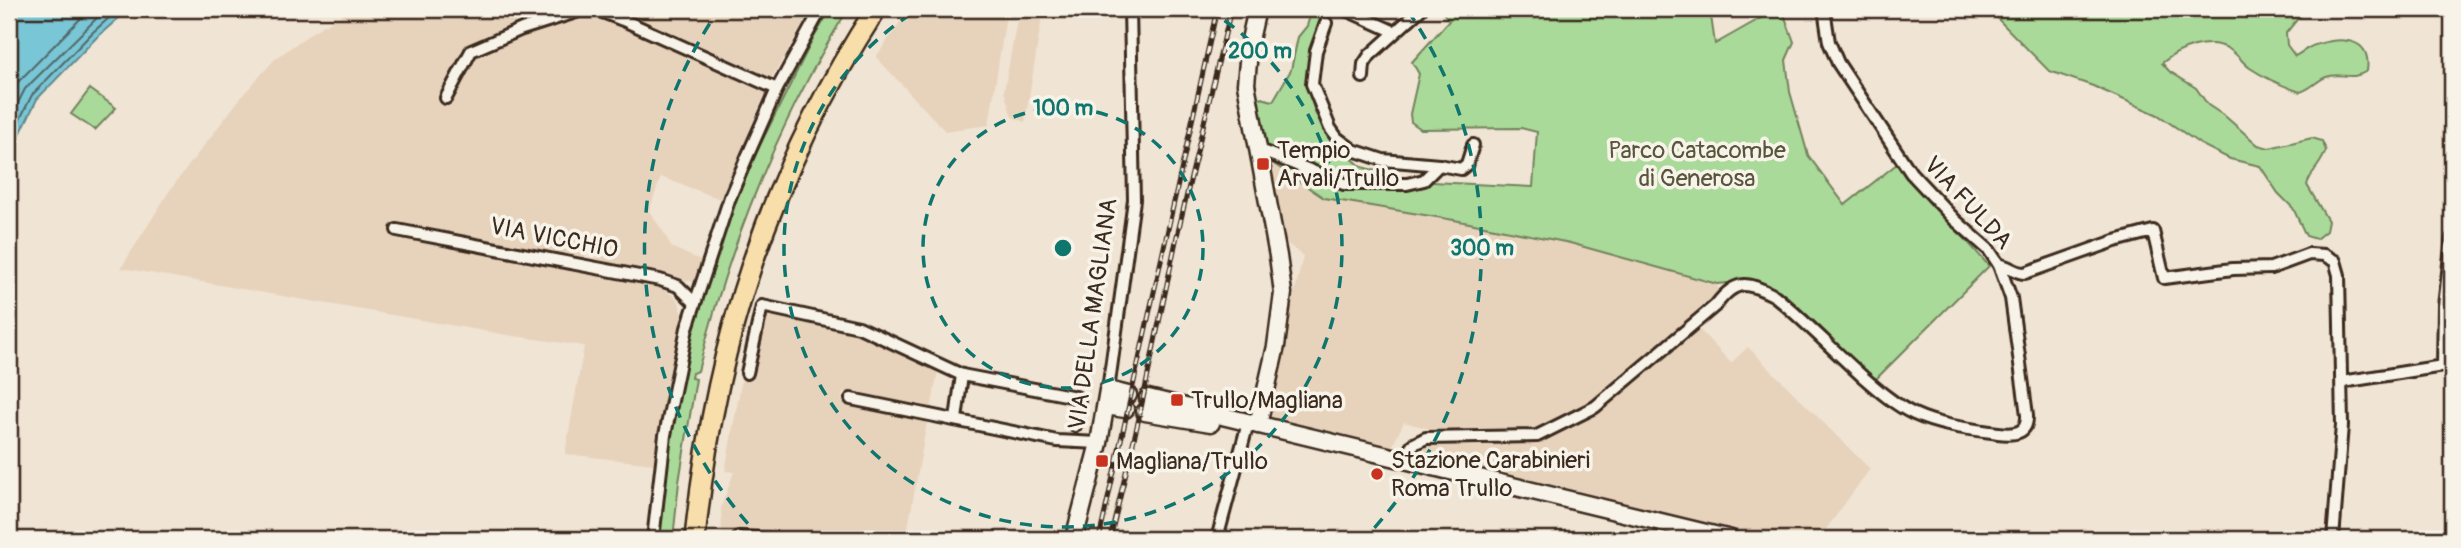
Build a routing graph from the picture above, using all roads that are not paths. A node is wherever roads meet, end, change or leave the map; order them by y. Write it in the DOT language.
graph roads {
  1 [pos="821,9"];
  2 [pos="860,9"];
  3 [pos="876,9"];
  4 [pos="1130,9"];
  5 [pos="1257,9"];
  6 [pos="1344,9"];
  7 [pos="1421,9"];
  8 [pos="1824,9"];
  9 [pos="1326,23"];
  10 [pos="1395,32"];
  11 [pos="1363,77"];
  12 [pos="776,89"];
  13 [pos="446,97"];
  14 [pos="1474,145"];
  15 [pos="1257,149"];
  16 [pos="1439,165"];
  17 [pos="397,230"];
  18 [pos="2452,238"];
  19 [pos="1998,265"];
  20 [pos="695,303"];
  21 [pos="747,373"];
  22 [pos="962,375"];
  23 [pos="2342,382"];
  24 [pos="1107,398"];
  25 [pos="852,399"];
  26 [pos="1126,402"];
  27 [pos="1147,405"];
  28 [pos="956,419"];
  29 [pos="1253,424"];
  30 [pos="1075,426"];
  31 [pos="1099,443"];
  32 [pos="1405,461"];
  33 [pos="740,537"];
  34 [pos="653,539"];
  35 [pos="682,539"];
  36 [pos="695,539"];
  37 [pos="775,539"];
  38 [pos="1074,539"];
  39 [pos="1217,539"];
  40 [pos="1731,539"];
  41 [pos="2333,539"];
  1 -- 12 [label="street"];
  2 -- 35 [label="highway"];
  3 -- 36 [label="highway"];
  4 -- 24 [label="street, VIA DELLA MAGLIANA"];
  5 -- 15 [label="main road"];
  6 -- 10 [label="street"];
  7 -- 10 [label="street"];
  8 -- 19 [label="street, VIA FULDA"];
  9 -- 16 [label="street"];
  10 -- 11 [label="street"];
  12 -- 13 [label="street"];
  12 -- 20 [label="street"];
  14 -- 16 [label="street"];
  15 -- 16 [label="street"];
  15 -- 29 [label="main road"];
  17 -- 20 [label="street, VIA VICCHIO"];
  18 -- 23 [label="street"];
  19 -- 23 [label="street"];
  19 -- 32 [label="street, VIA FULDA"];
  20 -- 34 [label="street"];
  21 -- 22 [label="street"];
  22 -- 28 [label="street"];
  22 -- 30 [label="street"];
  23 -- 41 [label="street"];
  24 -- 26 [label="main road"];
  24 -- 31 [label="main road, VIA DELLA MAGLIANA"];
  25 -- 28 [label="street"];
  27 -- 29 [label="main road"];
  28 -- 31 [label="street"];
  29 -- 32 [label="main road"];
  29 -- 39 [label="street"];
  31 -- 38 [label="main road, VIA DELLA MAGLIANA"];
  32 -- 40 [label="main road"];
  33 -- 37 [label="street"];
}
